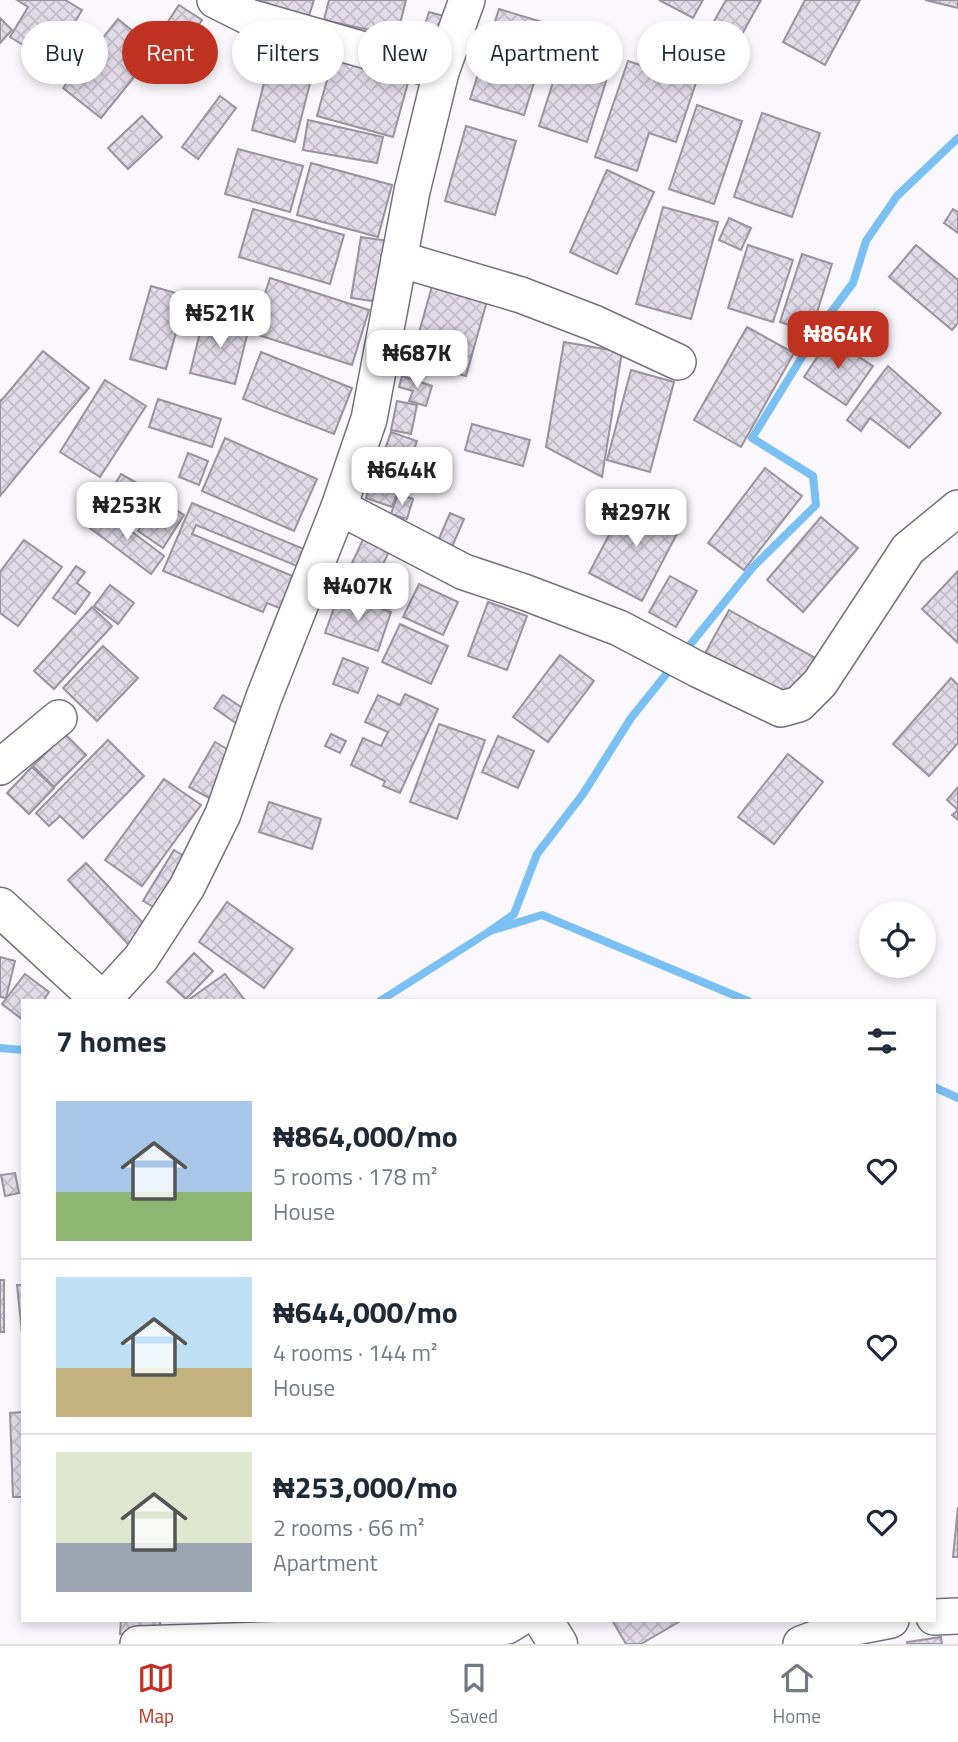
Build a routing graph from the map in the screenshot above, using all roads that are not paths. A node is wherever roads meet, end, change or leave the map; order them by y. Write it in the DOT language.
graph roads {
  1 [pos="215,0"];
  2 [pos="467,0"];
  3 [pos="452,42"];
  4 [pos="358,48"];
  5 [pos="438,84"];
  6 [pos="399,259"];
  7 [pos="678,362"];
  8 [pos="339,507"];
  9 [pos="958,508"];
  10 [pos="59,718"];
  11 [pos="0,767"];
  12 [pos="0,907"];
  13 [pos="100,999"];
  14 [pos="104,999"];
  15 [pos="958,1616"];
  16 [pos="936,1617"];
  17 [pos="514,1622"];
  18 [pos="544,1622"];
  19 [pos="881,1622"];
  20 [pos="138,1644"];
  21 [pos="558,1644"];
  22 [pos="802,1644"];
  1 -- 4 [label="street"];
  2 -- 3 [label="street"];
  5 -- 6 [label="street"];
  6 -- 7 [label="street"];
  6 -- 8 [label="street"];
  8 -- 9 [label="street"];
  8 -- 14 [label="street"];
  10 -- 11 [label="street"];
  12 -- 13 [label="main road"];
  15 -- 16 [label="street"];
  17 -- 20 [label="street"];
  18 -- 21 [label="main road"];
  19 -- 22 [label="street"];
}
